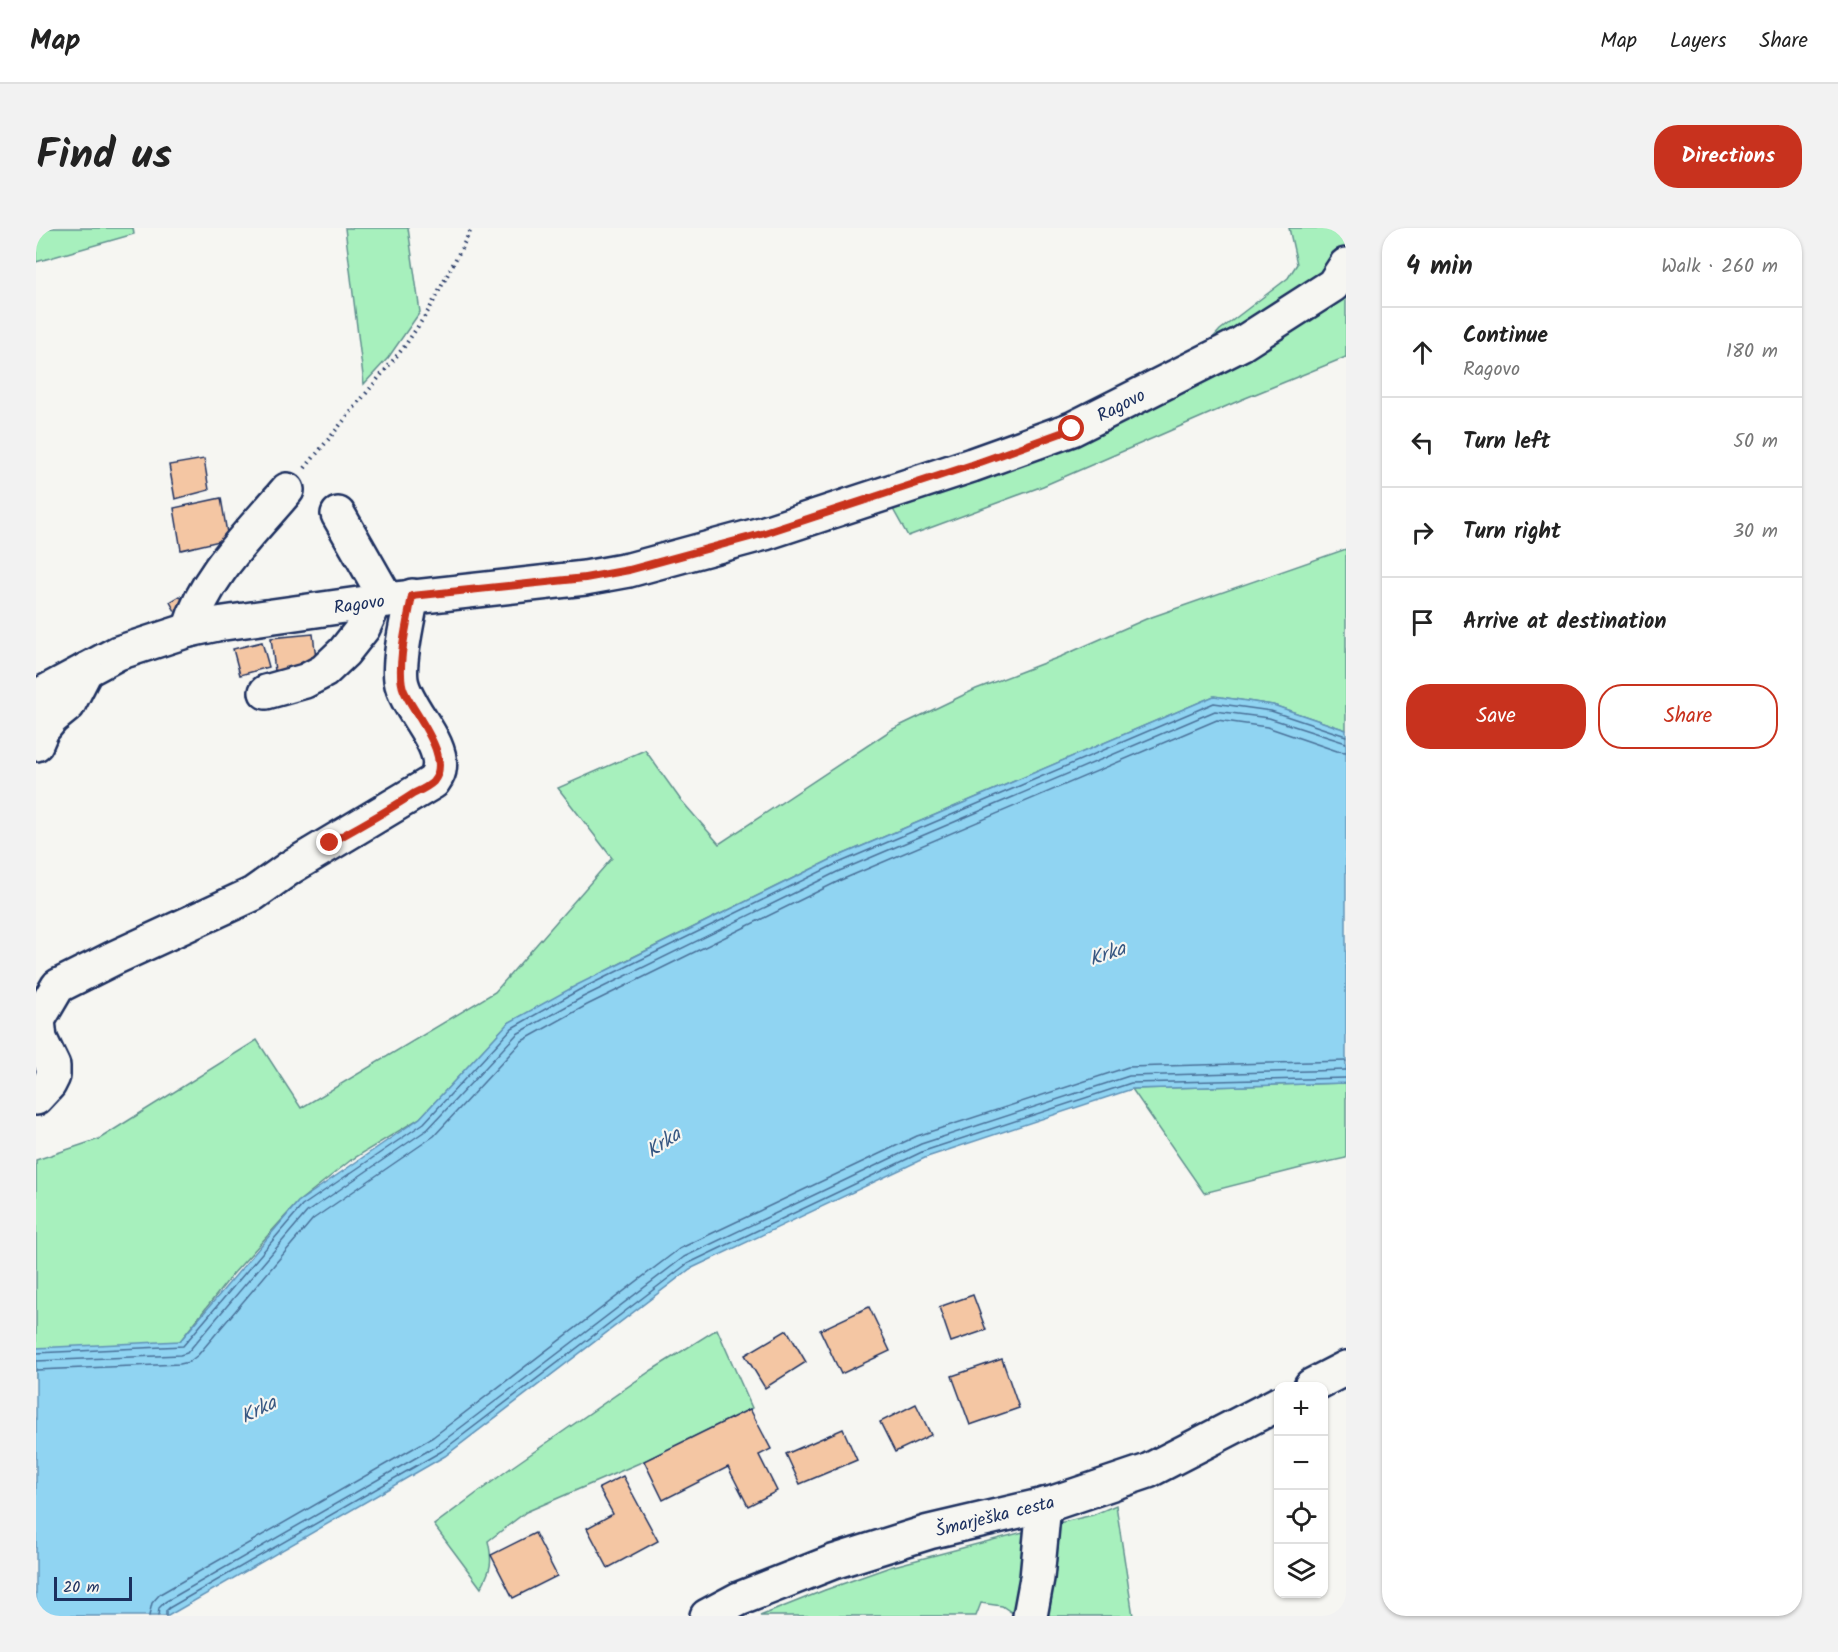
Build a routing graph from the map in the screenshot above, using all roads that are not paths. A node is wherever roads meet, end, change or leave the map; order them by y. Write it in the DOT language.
graph roads {
  1 [pos="1346,266"];
  2 [pos="287,490"];
  3 [pos="338,514"];
  4 [pos="391,599"];
  5 [pos="189,630"];
  6 [pos="86,670"];
  7 [pos="266,692"];
  8 [pos="36,697"];
  9 [pos="36,744"];
  10 [pos="36,1098"];
  11 [pos="1346,1368"];
  12 [pos="1319,1382"];
  13 [pos="1274,1406"];
  14 [pos="1044,1505"];
  15 [pos="707,1616"];
  16 [pos="1030,1616"];
  1 -- 4 [label="street, Ragovo"];
  2 -- 5 [label="street"];
  3 -- 4 [label="street"];
  4 -- 5 [label="street, Ragovo"];
  4 -- 7 [label="street"];
  4 -- 10 [label="street"];
  5 -- 6 [label="street, Ragovo"];
  6 -- 8 [label="street, Ragovo"];
  6 -- 9 [label="street"];
  11 -- 12 [label="street"];
  13 -- 14 [label="street, Šmarješka cesta"];
  14 -- 15 [label="street, Šmarješka cesta"];
  14 -- 16 [label="street"];
}
